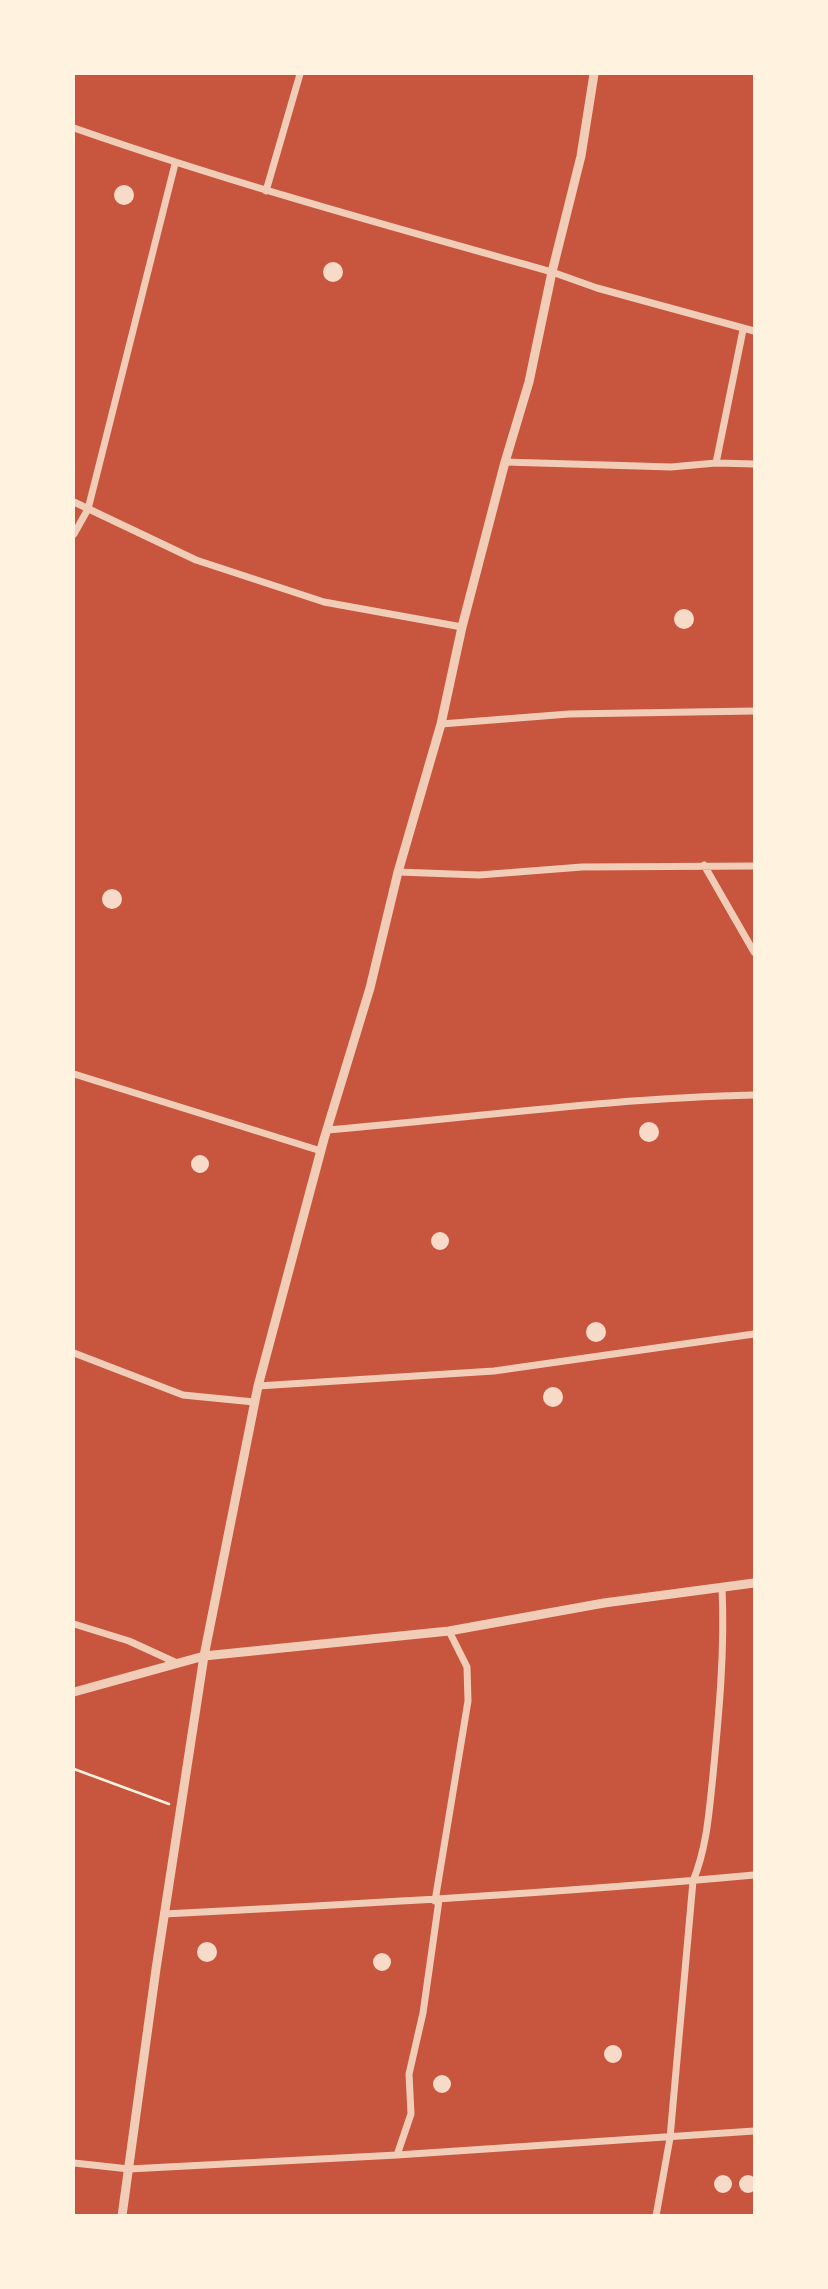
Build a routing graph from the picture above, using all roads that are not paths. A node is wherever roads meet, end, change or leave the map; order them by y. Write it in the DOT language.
graph roads {
  1 [pos="300,74"];
  2 [pos="594,74"];
  3 [pos="74,128"];
  4 [pos="176,164"];
  5 [pos="266,191"];
  6 [pos="552,272"];
  7 [pos="743,330"];
  8 [pos="754,331"];
  9 [pos="505,462"];
  10 [pos="716,463"];
  11 [pos="754,464"];
  12 [pos="74,502"];
  13 [pos="88,509"];
  14 [pos="74,534"];
  15 [pos="462,627"];
  16 [pos="754,712"];
  17 [pos="441,724"];
  18 [pos="705,865"];
  19 [pos="754,866"];
  20 [pos="398,872"];
  21 [pos="754,952"];
  22 [pos="74,1074"];
  23 [pos="754,1095"];
  24 [pos="327,1130"];
  25 [pos="321,1151"];
  26 [pos="754,1334"];
  27 [pos="74,1353"];
  28 [pos="258,1386"];
  29 [pos="254,1402"];
  30 [pos="754,1583"];
  31 [pos="722,1587"];
  32 [pos="74,1624"];
  33 [pos="449,1631"];
  34 [pos="204,1656"];
  35 [pos="177,1663"];
  36 [pos="74,1692"];
  37 [pos="754,1875"];
  38 [pos="693,1881"];
  39 [pos="437,1900"];
  40 [pos="164,1914"];
  41 [pos="754,2131"];
  42 [pos="670,2138"];
  43 [pos="397,2155"];
  44 [pos="74,2162"];
  45 [pos="129,2169"];
  46 [pos="122,2216"];
  47 [pos="656,2216"];
  1 -- 5 [label="street"];
  2 -- 6 [label="street"];
  3 -- 4 [label="street"];
  4 -- 5 [label="street"];
  4 -- 13 [label="street"];
  5 -- 6 [label="street"];
  6 -- 7 [label="street"];
  6 -- 9 [label="street"];
  7 -- 8 [label="street"];
  7 -- 10 [label="street"];
  9 -- 10 [label="street"];
  9 -- 15 [label="street"];
  10 -- 11 [label="street"];
  12 -- 13 [label="street"];
  13 -- 14 [label="street"];
  13 -- 15 [label="street"];
  15 -- 17 [label="street"];
  16 -- 17 [label="street"];
  17 -- 20 [label="street"];
  18 -- 19 [label="street"];
  18 -- 20 [label="street"];
  18 -- 21 [label="street"];
  20 -- 24 [label="street"];
  22 -- 25 [label="street"];
  23 -- 24 [label="street"];
  24 -- 25 [label="street"];
  25 -- 28 [label="street"];
  26 -- 28 [label="street"];
  27 -- 29 [label="street"];
  28 -- 29 [label="street"];
  29 -- 34 [label="street"];
  30 -- 31 [label="street"];
  31 -- 33 [label="street"];
  31 -- 38 [label="street"];
  32 -- 35 [label="street"];
  33 -- 34 [label="street"];
  33 -- 39 [label="street"];
  34 -- 35 [label="street"];
  34 -- 40 [label="street"];
  35 -- 36 [label="street"];
  37 -- 38 [label="street"];
  38 -- 39 [label="street"];
  38 -- 42 [label="street"];
  39 -- 40 [label="street"];
  39 -- 43 [label="street"];
  40 -- 45 [label="street"];
  41 -- 42 [label="street"];
  42 -- 43 [label="street"];
  42 -- 47 [label="street"];
  43 -- 45 [label="street"];
  44 -- 45 [label="street"];
  45 -- 46 [label="street"];
}
